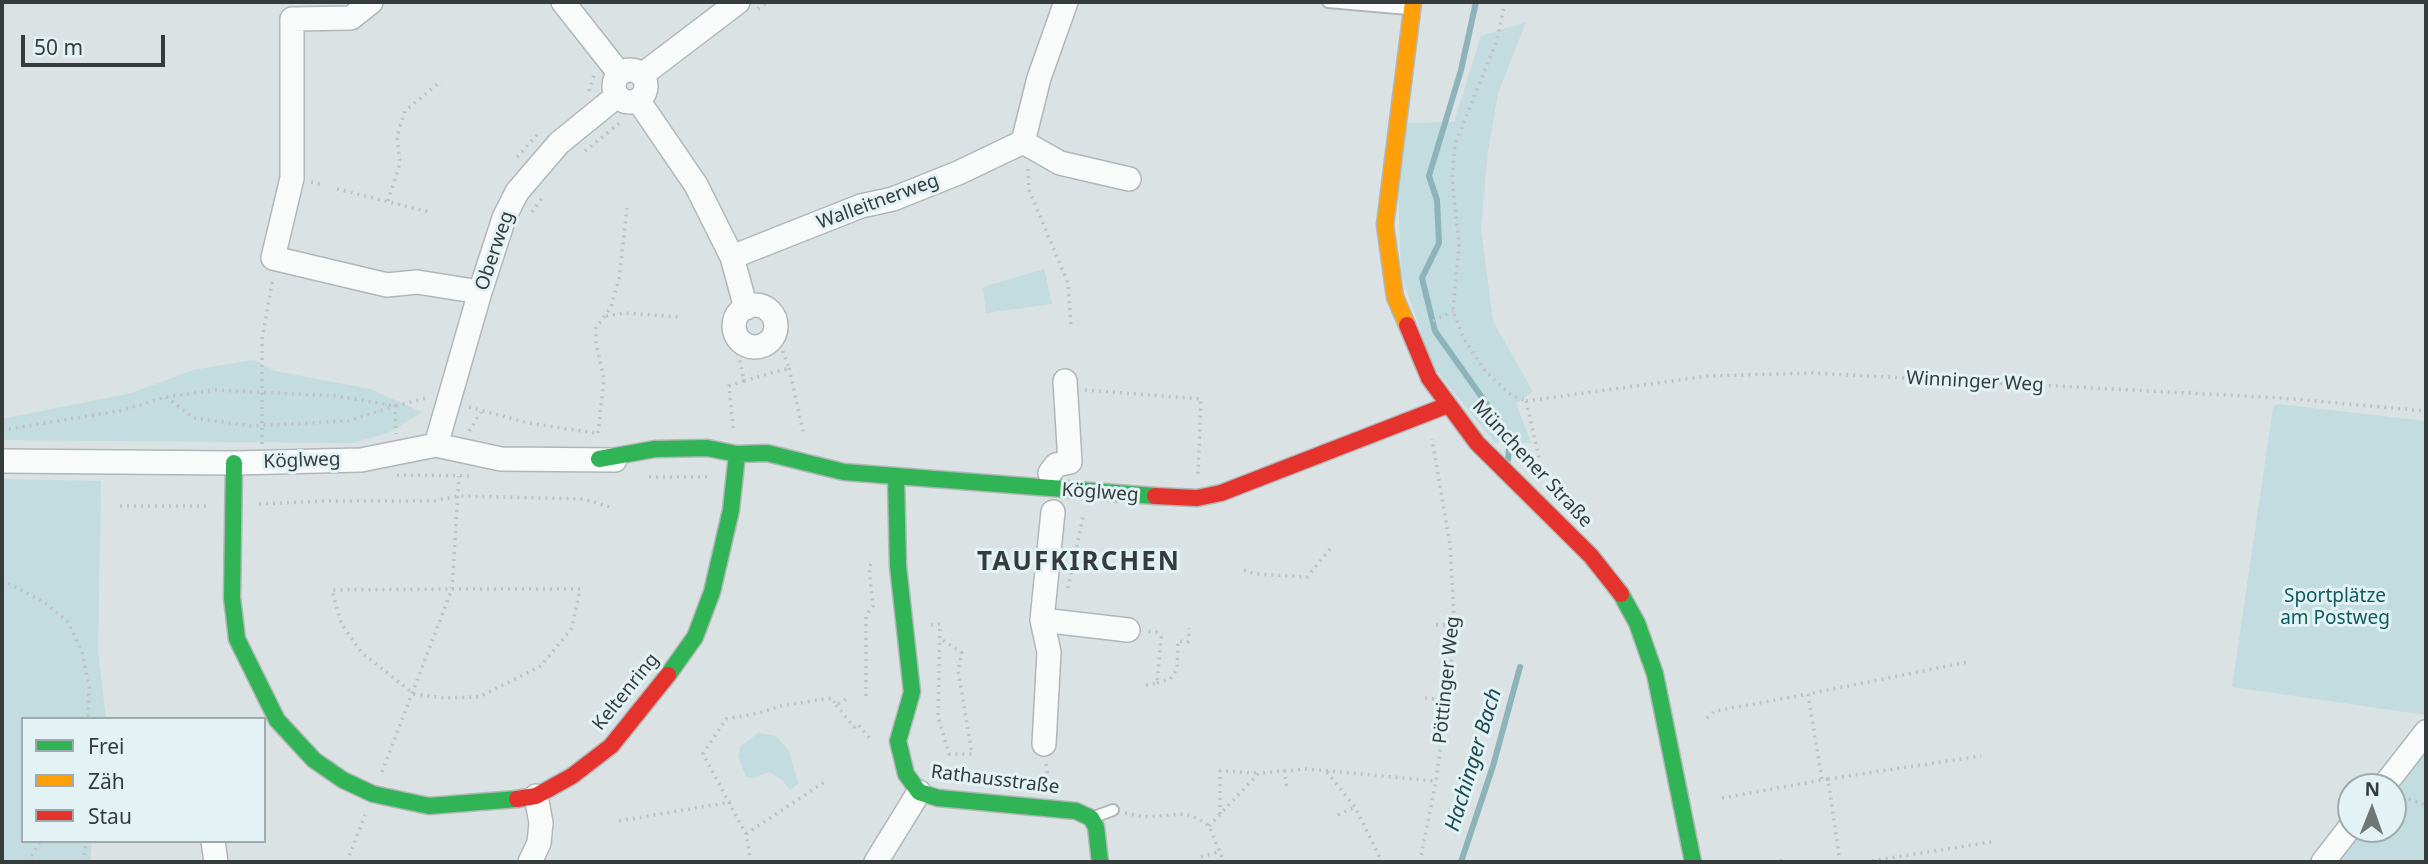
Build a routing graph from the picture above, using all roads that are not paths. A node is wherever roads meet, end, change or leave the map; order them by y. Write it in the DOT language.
graph roads {
  1 [pos="371,2"];
  2 [pos="563,2"];
  3 [pos="1066,2"];
  4 [pos="1328,2"];
  5 [pos="747,6"];
  6 [pos="1413,6"];
  7 [pos="629,94"];
  8 [pos="1023,142"];
  9 [pos="1129,179"];
  10 [pos="732,257"];
  11 [pos="480,292"];
  12 [pos="746,308"];
  13 [pos="1065,385"];
  14 [pos="1448,405"];
  15 [pos="436,445"];
  16 [pos="735,445"];
  17 [pos="2,461"];
  18 [pos="234,463"];
  19 [pos="1050,473"];
  20 [pos="896,477"];
  21 [pos="1053,512"];
  22 [pos="1055,617"];
  23 [pos="1133,631"];
  24 [pos="270,726"];
  25 [pos="2426,732"];
  26 [pos="1044,744"];
  27 [pos="2394,773"];
  28 [pos="919,792"];
  29 [pos="536,796"];
  30 [pos="1114,810"];
  31 [pos="1091,818"];
  32 [pos="213,843"];
  33 [pos="2337,843"];
  34 [pos="216,862"];
  35 [pos="530,862"];
  36 [pos="876,862"];
  37 [pos="1100,862"];
  38 [pos="1693,862"];
  39 [pos="2322,862"];
  1 -- 11 [label="street"];
  2 -- 7 [label="street"];
  3 -- 8 [label="street"];
  4 -- 6 [label="lane"];
  5 -- 7 [label="street"];
  6 -- 14 [label="street, Münchener Straße"];
  7 -- 10 [label="street"];
  7 -- 11 [label="street, Oberweg"];
  8 -- 9 [label="street"];
  8 -- 10 [label="street, Walleitnerweg"];
  10 -- 12 [label="street"];
  11 -- 15 [label="street, Oberweg"];
  12 -- 12 [label="street"];
  13 -- 19 [label="street"];
  14 -- 20 [label="street, Köglweg"];
  14 -- 38 [label="street, Münchener Straße"];
  15 -- 16 [label="street, Köglweg"];
  15 -- 18 [label="street, Köglweg"];
  16 -- 20 [label="street, Köglweg"];
  16 -- 29 [label="street, Keltenring"];
  17 -- 18 [label="street, Köglweg"];
  18 -- 24 [label="street, Keltenring"];
  20 -- 28 [label="street, Rathausstraße"];
  21 -- 22 [label="street"];
  22 -- 23 [label="street"];
  22 -- 26 [label="street"];
  24 -- 29 [label="street, Keltenring"];
  25 -- 27 [label="street"];
  28 -- 31 [label="street, Rathausstraße"];
  28 -- 36 [label="street"];
  29 -- 35 [label="street"];
  30 -- 31 [label="lane"];
  31 -- 37 [label="street"];
  32 -- 34 [label="street"];
  33 -- 39 [label="street"];
}
